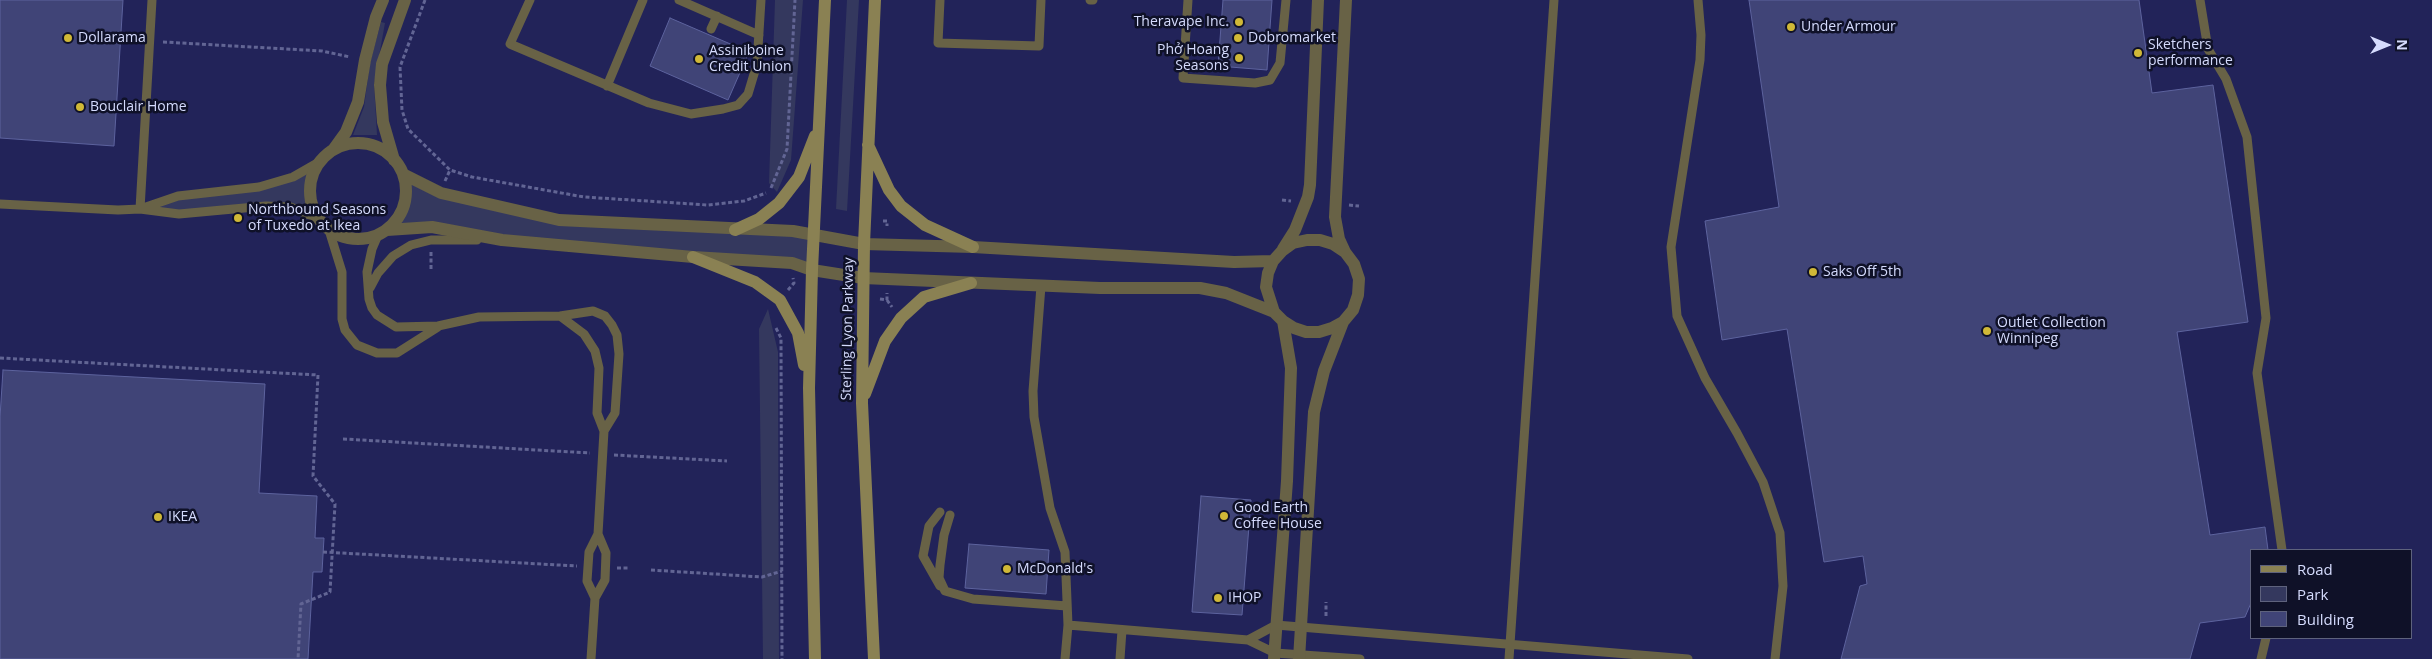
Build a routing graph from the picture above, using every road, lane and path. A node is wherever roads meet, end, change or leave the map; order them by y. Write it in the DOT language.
graph roads {
  1 [pos="152,0"];
  2 [pos="383,0"];
  3 [pos="405,0"];
  4 [pos="425,0"];
  5 [pos="530,0"];
  6 [pos="643,0"];
  7 [pos="679,0"];
  8 [pos="761,0"];
  9 [pos="795,0"];
  10 [pos="825,0"];
  11 [pos="875,0"];
  12 [pos="940,0"];
  13 [pos="1041,0"];
  14 [pos="1188,0"];
  15 [pos="1286,0"];
  16 [pos="1318,0"];
  17 [pos="1346,0"];
  18 [pos="1554,0"];
  19 [pos="1698,0"];
  20 [pos="2200,0"];
  21 [pos="717,16"];
  22 [pos="711,29"];
  23 [pos="760,35"];
  24 [pos="129,41"];
  25 [pos="150,41"];
  26 [pos="353,58"];
  27 [pos="607,86"];
  28 [pos="819,127"];
  29 [pos="867,142"];
  30 [pos="334,150"];
  31 [pos="394,160"];
  32 [pos="321,161"];
  33 [pos="402,174"];
  34 [pos="0,204"];
  35 [pos="140,209"];
  36 [pos="318,219"];
  37 [pos="883,221"];
  38 [pos="887,226"];
  39 [pos="329,230"];
  40 [pos="735,230"];
  41 [pos="383,232"];
  42 [pos="813,236"];
  43 [pos="502,240"];
  44 [pos="864,244"];
  45 [pos="973,247"];
  46 [pos="1282,251"];
  47 [pos="1345,252"];
  48 [pos="693,257"];
  49 [pos="1274,261"];
  50 [pos="792,263"];
  51 [pos="812,270"];
  52 [pos="863,278"];
  53 [pos="971,283"];
  54 [pos="1041,286"];
  55 [pos="370,288"];
  56 [pos="887,292"];
  57 [pos="880,299"];
  58 [pos="780,300"];
  59 [pos="560,316"];
  60 [pos="1279,317"];
  61 [pos="1343,322"];
  62 [pos="774,324"];
  63 [pos="438,326"];
  64 [pos="0,358"];
  65 [pos="809,388"];
  66 [pos="862,403"];
  67 [pos="604,431"];
  68 [pos="343,439"];
  69 [pos="603,454"];
  70 [pos="727,461"];
  71 [pos="940,512"];
  72 [pos="950,515"];
  73 [pos="598,534"];
  74 [pos="2282,549"];
  75 [pos="323,552"];
  76 [pos="332,552"];
  77 [pos="580,566"];
  78 [pos="651,570"];
  79 [pos="782,571"];
  80 [pos="945,591"];
  81 [pos="595,598"];
  82 [pos="294,604"];
  83 [pos="301,604"];
  84 [pos="1067,606"];
  85 [pos="1068,625"];
  86 [pos="1276,625"];
  87 [pos="1301,627"];
  88 [pos="1122,630"];
  89 [pos="2266,639"];
  90 [pos="1248,640"];
  91 [pos="1510,645"];
  92 [pos="1274,656"];
  93 [pos="1299,657"];
  94 [pos="298,659"];
  95 [pos="592,659"];
  96 [pos="782,659"];
  97 [pos="815,659"];
  98 [pos="874,659"];
  99 [pos="1065,659"];
  100 [pos="1120,659"];
  101 [pos="1360,659"];
  102 [pos="1509,659"];
  103 [pos="1688,659"];
  104 [pos="1774,659"];
  105 [pos="2261,659"];
  1 -- 25 [label="lane"];
  2 -- 30 [label="street"];
  3 -- 31 [label="street"];
  4 -- 9 [label="path"];
  5 -- 27 [label="lane"];
  6 -- 27 [label="lane"];
  7 -- 21 [label="lane"];
  8 -- 23 [label="lane"];
  10 -- 28 [label="main road"];
  11 -- 29 [label="main road, Sterling Lyon Parkway"];
  12 -- 13 [label="lane"];
  14 -- 15 [label="lane"];
  16 -- 46 [label="street"];
  17 -- 47 [label="street"];
  18 -- 91 [label="lane"];
  19 -- 104 [label="lane"];
  20 -- 74 [label="lane"];
  21 -- 22 [label="lane"];
  21 -- 23 [label="lane"];
  23 -- 27 [label="lane"];
  24 -- 25 [label="path"];
  25 -- 26 [label="path"];
  25 -- 35 [label="lane"];
  28 -- 40 [label="main road"];
  28 -- 42 [label="main road"];
  29 -- 44 [label="main road, Sterling Lyon Parkway"];
  29 -- 45 [label="main road"];
  30 -- 31 [label="street"];
  30 -- 32 [label="street"];
  31 -- 33 [label="street"];
  32 -- 35 [label="lane"];
  32 -- 36 [label="street"];
  33 -- 40 [label="street"];
  33 -- 41 [label="street"];
  34 -- 35 [label="lane"];
  35 -- 36 [label="lane"];
  36 -- 39 [label="street"];
  37 -- 38 [label="path"];
  39 -- 41 [label="street"];
  39 -- 63 [label="lane"];
  40 -- 42 [label="street"];
  41 -- 43 [label="street"];
  41 -- 55 [label="lane"];
  42 -- 44 [label="street"];
  42 -- 51 [label="main road"];
  43 -- 48 [label="street"];
  43 -- 55 [label="lane"];
  44 -- 45 [label="street"];
  44 -- 52 [label="main road, Sterling Lyon Parkway"];
  45 -- 49 [label="street"];
  46 -- 47 [label="street"];
  46 -- 49 [label="street"];
  47 -- 61 [label="street"];
  48 -- 50 [label="street"];
  48 -- 58 [label="main road"];
  49 -- 60 [label="street"];
  50 -- 51 [label="street"];
  50 -- 58 [label="path"];
  51 -- 52 [label="street"];
  51 -- 65 [label="main road"];
  52 -- 53 [label="street"];
  52 -- 66 [label="main road, Sterling Lyon Parkway"];
  53 -- 54 [label="street"];
  53 -- 66 [label="main road"];
  54 -- 60 [label="street"];
  54 -- 84 [label="lane"];
  55 -- 63 [label="lane"];
  56 -- 57 [label="path"];
  58 -- 65 [label="main road"];
  59 -- 63 [label="lane"];
  59 -- 67 [label="lane"];
  59 -- 67 [label="lane"];
  60 -- 61 [label="street"];
  60 -- 86 [label="street"];
  61 -- 87 [label="street"];
  62 -- 79 [label="path"];
  64 -- 76 [label="path"];
  65 -- 97 [label="main road"];
  66 -- 98 [label="main road, Sterling Lyon Parkway"];
  67 -- 69 [label="lane"];
  68 -- 69 [label="path"];
  69 -- 70 [label="path"];
  69 -- 73 [label="lane"];
  71 -- 80 [label="lane"];
  72 -- 80 [label="lane"];
  73 -- 81 [label="lane"];
  73 -- 81 [label="lane"];
  75 -- 76 [label="path"];
  76 -- 77 [label="path"];
  76 -- 83 [label="path"];
  78 -- 79 [label="path"];
  79 -- 96 [label="path"];
  80 -- 84 [label="lane"];
  81 -- 95 [label="lane"];
  82 -- 83 [label="path"];
  83 -- 94 [label="path"];
  84 -- 85 [label="lane"];
  85 -- 88 [label="lane"];
  85 -- 99 [label="lane"];
  86 -- 87 [label="lane"];
  86 -- 90 [label="lane"];
  86 -- 92 [label="street"];
  87 -- 91 [label="lane"];
  87 -- 93 [label="street"];
  88 -- 90 [label="lane"];
  88 -- 100 [label="lane"];
  89 -- 105 [label="lane"];
  90 -- 92 [label="lane"];
  91 -- 102 [label="lane"];
  91 -- 103 [label="lane"];
  92 -- 93 [label="lane"];
  93 -- 101 [label="lane"];
}
